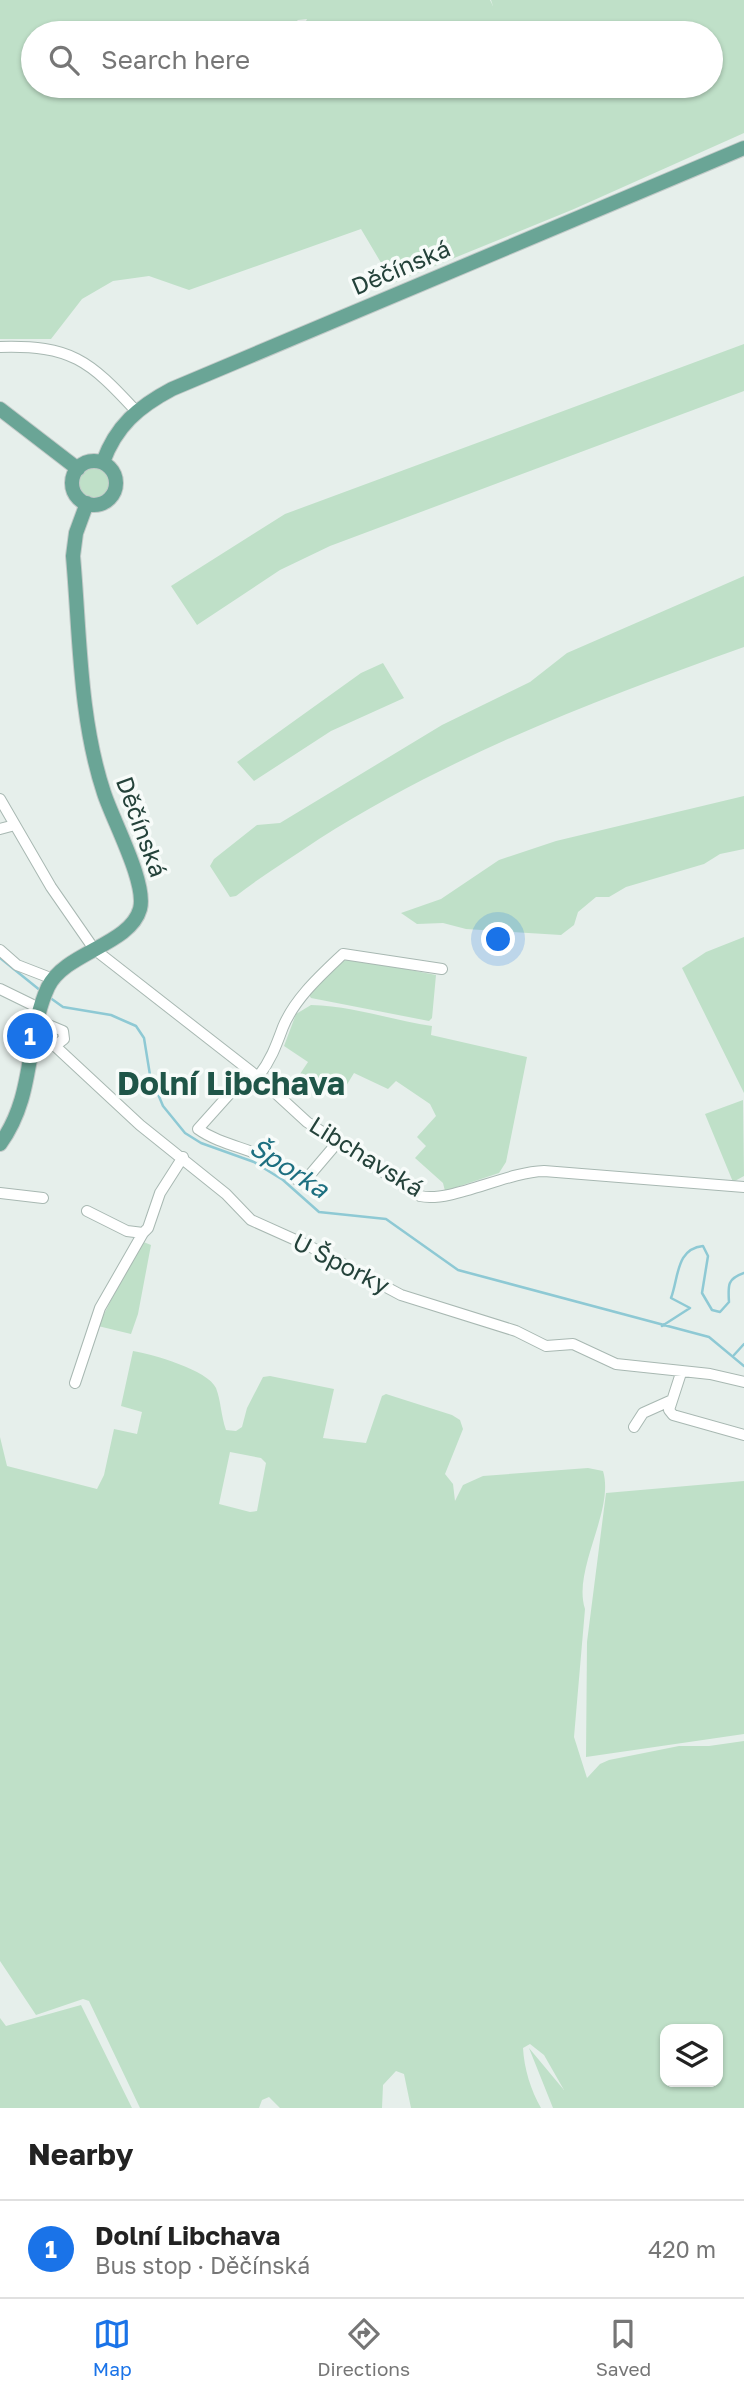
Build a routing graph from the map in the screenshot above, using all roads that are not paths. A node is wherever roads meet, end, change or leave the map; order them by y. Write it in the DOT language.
graph roads {
  1 [pos="744,148"];
  2 [pos="0,347"];
  3 [pos="0,409"];
  4 [pos="136,411"];
  5 [pos="103,463"];
  6 [pos="78,469"];
  7 [pos="87,503"];
  8 [pos="0,799"];
  9 [pos="15,825"];
  10 [pos="0,829"];
  11 [pos="94,949"];
  12 [pos="0,950"];
  13 [pos="442,969"];
  14 [pos="50,984"];
  15 [pos="0,989"];
  16 [pos="41,1011"];
  17 [pos="35,1045"];
  18 [pos="55,1046"];
  19 [pos="254,1074"];
  20 [pos="337,1143"];
  21 [pos="0,1144"];
  22 [pos="183,1157"];
  23 [pos="744,1187"];
  24 [pos="0,1193"];
  25 [pos="43,1198"];
  26 [pos="87,1211"];
  27 [pos="143,1233"];
  28 [pos="681,1373"];
  29 [pos="744,1382"];
  30 [pos="75,1383"];
  31 [pos="672,1400"];
  32 [pos="634,1427"];
  33 [pos="744,1435"];
  1 -- 4 [label="main road, Děčínská"];
  2 -- 4 [label="street"];
  3 -- 6 [label="main road"];
  4 -- 5 [label="main road, Děčínská"];
  5 -- 6 [label="main road"];
  5 -- 7 [label="main road"];
  6 -- 7 [label="main road"];
  7 -- 11 [label="main road, Děčínská"];
  8 -- 9 [label="street, Libchavská"];
  9 -- 10 [label="street"];
  9 -- 11 [label="street, Libchavská"];
  11 -- 14 [label="main road, Děčínská"];
  11 -- 19 [label="street, Libchavská"];
  12 -- 14 [label="street"];
  13 -- 19 [label="street"];
  14 -- 16 [label="main road"];
  15 -- 16 [label="street"];
  16 -- 17 [label="main road"];
  16 -- 18 [label="street"];
  17 -- 18 [label="street"];
  17 -- 21 [label="main road"];
  18 -- 22 [label="street, U Šporky"];
  19 -- 20 [label="street, Libchavská"];
  19 -- 20 [label="street"];
  20 -- 23 [label="street, Libchavská"];
  22 -- 27 [label="street"];
  22 -- 28 [label="street, U Šporky"];
  24 -- 25 [label="street"];
  26 -- 27 [label="street"];
  27 -- 30 [label="street"];
  28 -- 29 [label="street, U Šporky"];
  28 -- 31 [label="street"];
  31 -- 32 [label="street"];
  31 -- 33 [label="street"];
}
